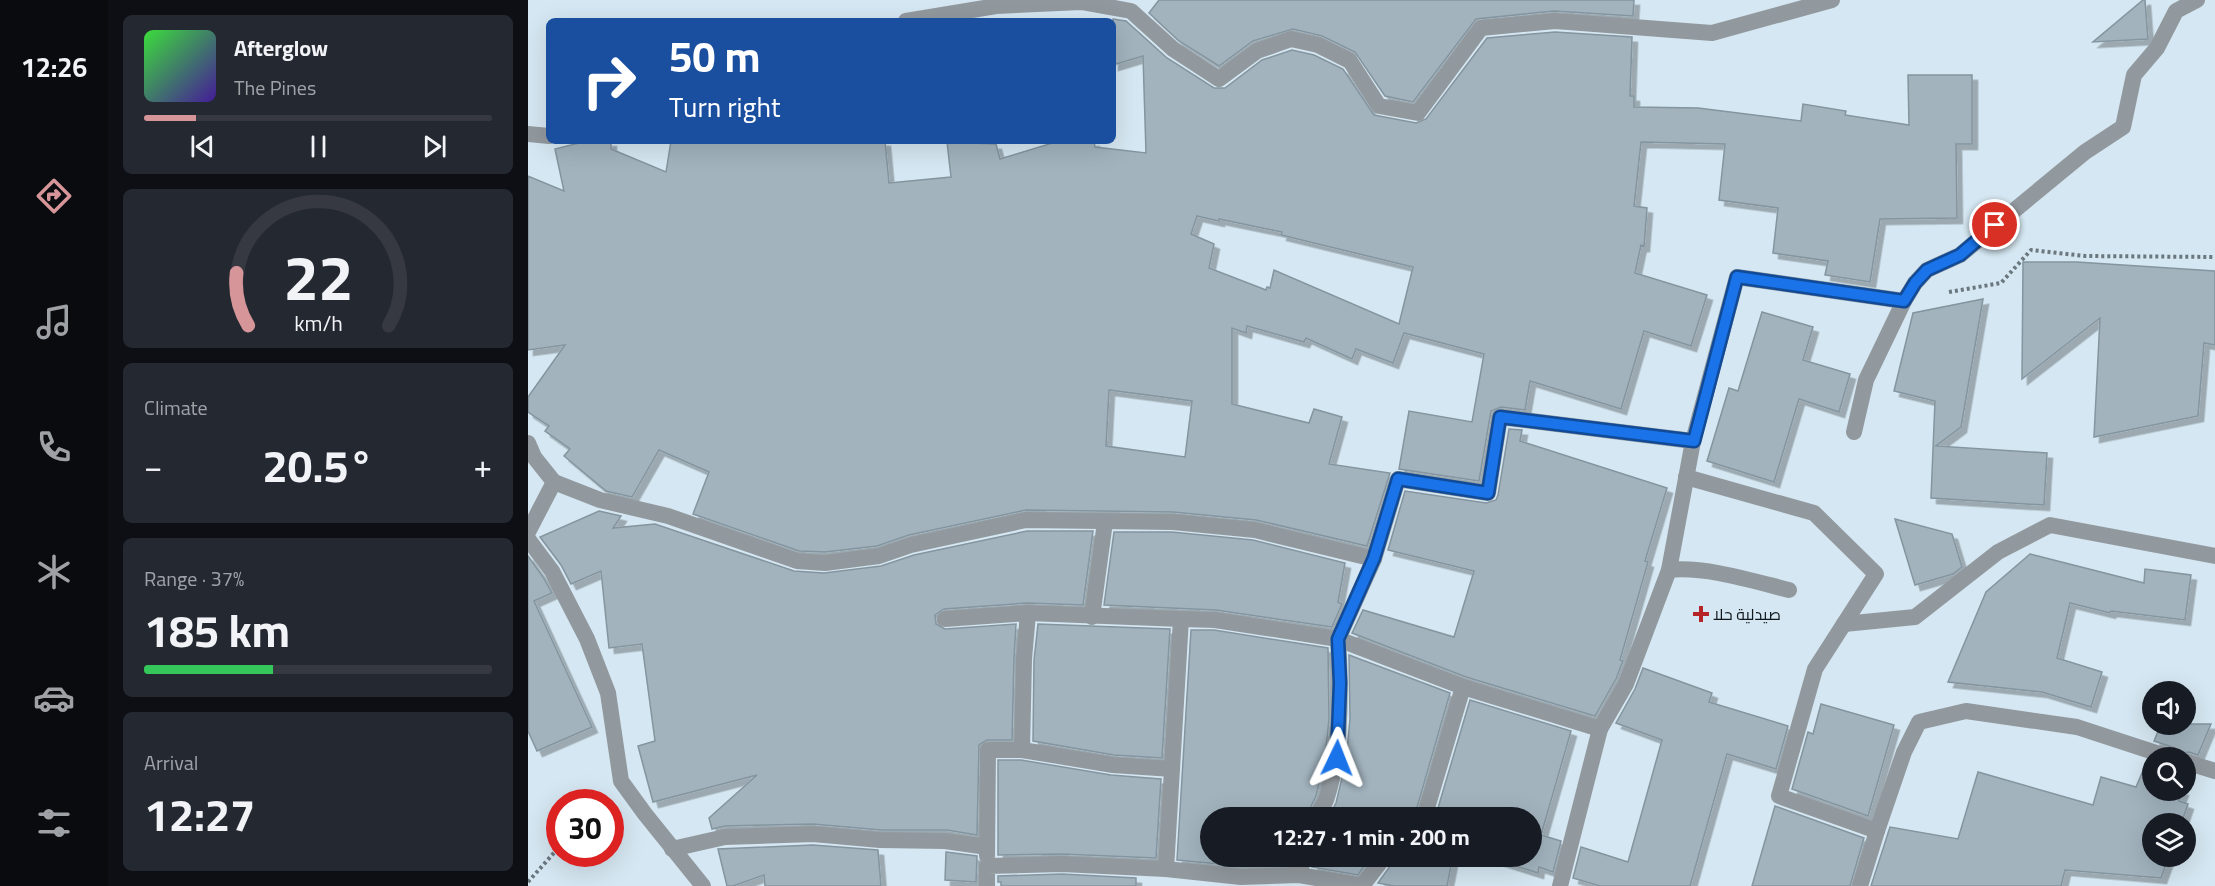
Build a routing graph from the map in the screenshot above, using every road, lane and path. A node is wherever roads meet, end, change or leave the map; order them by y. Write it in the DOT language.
graph roads {
  1 [pos="1832,0"];
  2 [pos="2197,0"];
  3 [pos="924,18"];
  4 [pos="528,134"];
  5 [pos="546,136"];
  6 [pos="2215,257"];
  7 [pos="1904,301"];
  8 [pos="1854,432"];
  9 [pos="1694,441"];
  10 [pos="528,443"];
  11 [pos="1686,477"];
  12 [pos="554,482"];
  13 [pos="1105,522"];
  14 [pos="528,532"];
  15 [pos="528,539"];
  16 [pos="2215,556"];
  17 [pos="1374,558"];
  18 [pos="1669,570"];
  19 [pos="1789,590"];
  20 [pos="1028,613"];
  21 [pos="1092,617"];
  22 [pos="945,619"];
  23 [pos="1181,619"];
  24 [pos="1844,624"];
  25 [pos="1338,639"];
  26 [pos="1463,687"];
  27 [pos="1600,729"];
  28 [pos="2142,748"];
  29 [pos="1022,750"];
  30 [pos="2196,765"];
  31 [pos="1172,769"];
  32 [pos="2215,771"];
  33 [pos="1322,807"];
  34 [pos="1427,807"];
  35 [pos="1877,831"];
  36 [pos="987,847"];
  37 [pos="672,849"];
  38 [pos="546,862"];
  39 [pos="987,866"];
  40 [pos="1301,867"];
  41 [pos="1377,867"];
  42 [pos="1166,869"];
  43 [pos="1299,875"];
  44 [pos="528,882"];
  45 [pos="703,886"];
  46 [pos="987,886"];
  47 [pos="1362,886"];
  48 [pos="1560,886"];
  49 [pos="1860,886"];
  1 -- 3 [label="street"];
  2 -- 7 [label="street"];
  4 -- 5 [label="street"];
  6 -- 7 [label="path"];
  7 -- 8 [label="street"];
  7 -- 9 [label="street"];
  9 -- 11 [label="street"];
  9 -- 17 [label="street"];
  10 -- 12 [label="street"];
  11 -- 18 [label="street"];
  11 -- 24 [label="street"];
  12 -- 13 [label="street"];
  12 -- 14 [label="street"];
  13 -- 17 [label="street"];
  13 -- 21 [label="street"];
  15 -- 37 [label="street"];
  16 -- 24 [label="street"];
  17 -- 25 [label="street"];
  18 -- 19 [label="street"];
  18 -- 27 [label="street"];
  20 -- 21 [label="street"];
  20 -- 22 [label="street"];
  20 -- 29 [label="street"];
  21 -- 23 [label="street"];
  23 -- 25 [label="street"];
  23 -- 31 [label="street"];
  24 -- 35 [label="street"];
  25 -- 26 [label="street"];
  25 -- 33 [label="street"];
  26 -- 27 [label="street"];
  26 -- 34 [label="street"];
  27 -- 48 [label="street"];
  28 -- 35 [label="street"];
  29 -- 31 [label="street"];
  29 -- 36 [label="street"];
  30 -- 32 [label="street"];
  31 -- 42 [label="street"];
  35 -- 49 [label="street"];
  36 -- 37 [label="street"];
  36 -- 39 [label="street"];
  37 -- 45 [label="street"];
  38 -- 44 [label="path"];
  39 -- 42 [label="street"];
  39 -- 46 [label="street"];
  40 -- 43 [label="street"];
  41 -- 47 [label="street"];
  42 -- 43 [label="street"];
  43 -- 47 [label="street"];
}
